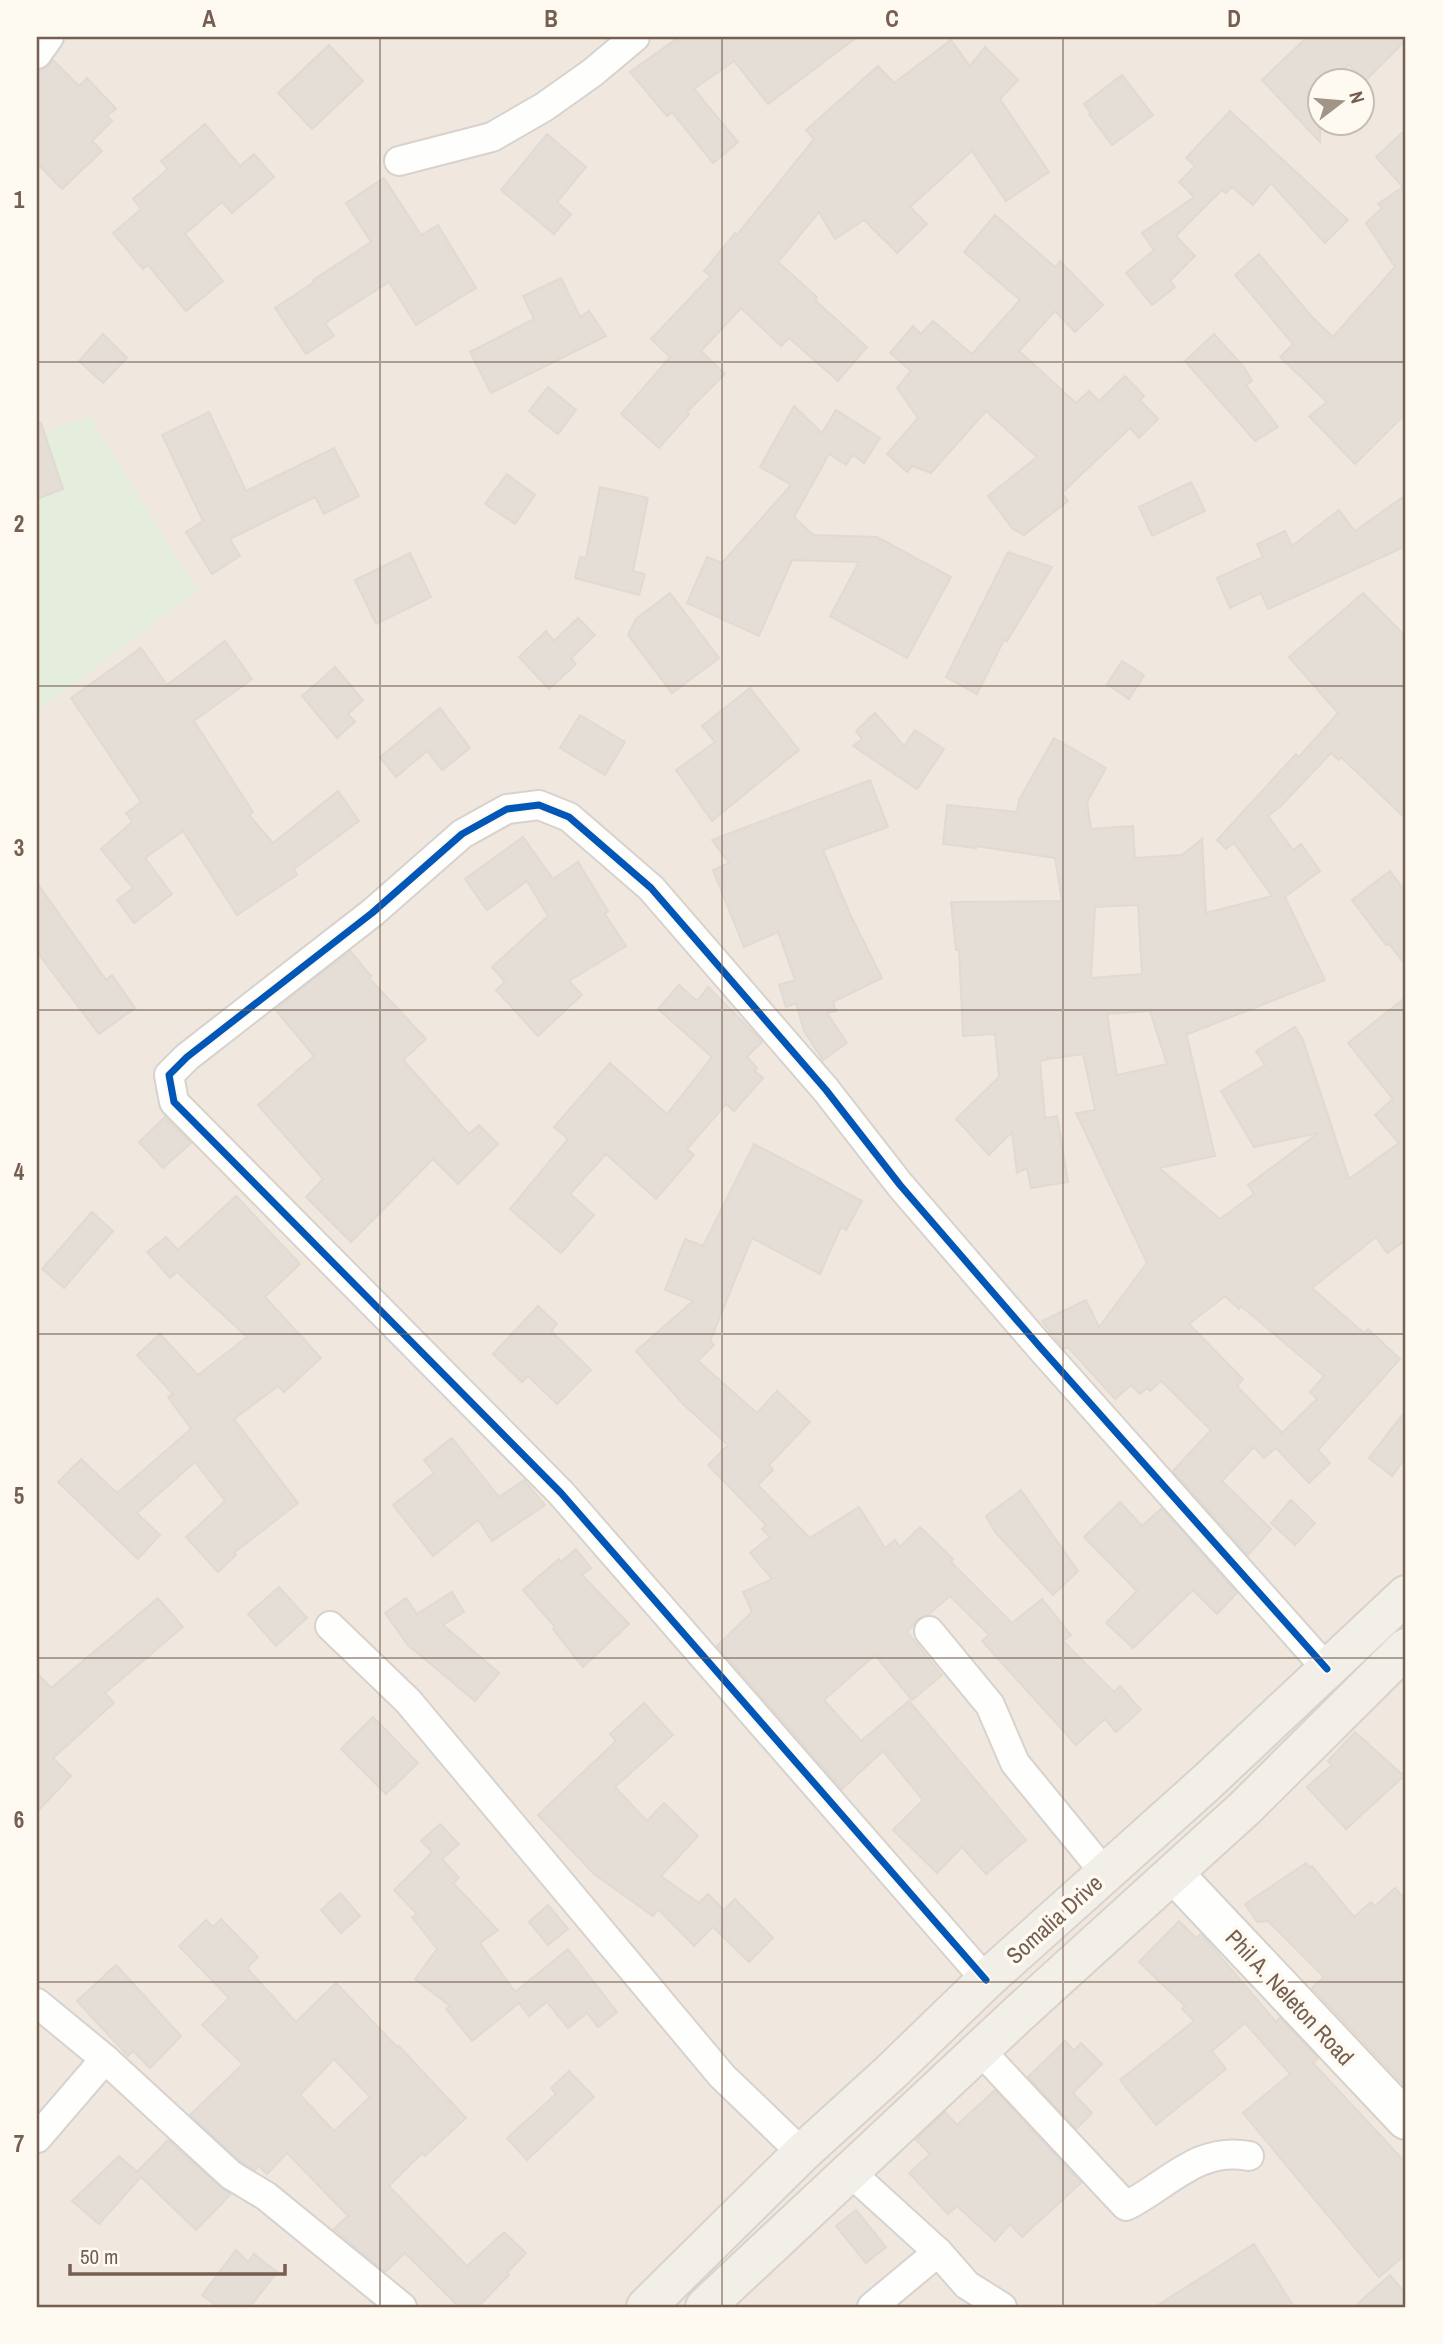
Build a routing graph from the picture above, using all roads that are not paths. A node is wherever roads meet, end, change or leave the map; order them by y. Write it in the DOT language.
graph roads {
  1 [pos="49,37"];
  2 [pos="635,37"];
  3 [pos="37,54"];
  4 [pos="399,161"];
  5 [pos="1406,1595"];
  6 [pos="330,1626"];
  7 [pos="929,1631"];
  8 [pos="1406,1648"];
  9 [pos="1327,1669"];
  10 [pos="1105,1873"];
  11 [pos="1174,1874"];
  12 [pos="986,1980"];
  13 [pos="37,2003"];
  14 [pos="980,2050"];
  15 [pos="105,2059"];
  16 [pos="1406,2120"];
  17 [pos="37,2138"];
  18 [pos="802,2152"];
  19 [pos="1249,2156"];
  20 [pos="850,2172"];
  21 [pos="938,2252"];
  22 [pos="402,2307"];
  23 [pos="646,2307"];
  24 [pos="705,2307"];
  25 [pos="872,2307"];
  26 [pos="1002,2307"];
  1 -- 3 [label="street"];
  2 -- 4 [label="street"];
  5 -- 9 [label="main road, Somalia Drive"];
  6 -- 18 [label="street"];
  7 -- 10 [label="street"];
  8 -- 11 [label="main road, Somalia Drive"];
  9 -- 10 [label="main road, Somalia Drive"];
  9 -- 12 [label="street"];
  10 -- 12 [label="main road, Somalia Drive"];
  11 -- 14 [label="main road, Somalia Drive"];
  11 -- 16 [label="street, Phil A. Neleton Road"];
  12 -- 18 [label="main road, Somalia Drive"];
  13 -- 15 [label="street"];
  14 -- 19 [label="street"];
  14 -- 20 [label="main road, Somalia Drive"];
  15 -- 17 [label="street"];
  15 -- 22 [label="street"];
  18 -- 23 [label="main road, Somalia Drive"];
  20 -- 21 [label="street"];
  20 -- 24 [label="main road, Somalia Drive"];
  21 -- 25 [label="street"];
  21 -- 26 [label="street"];
}
